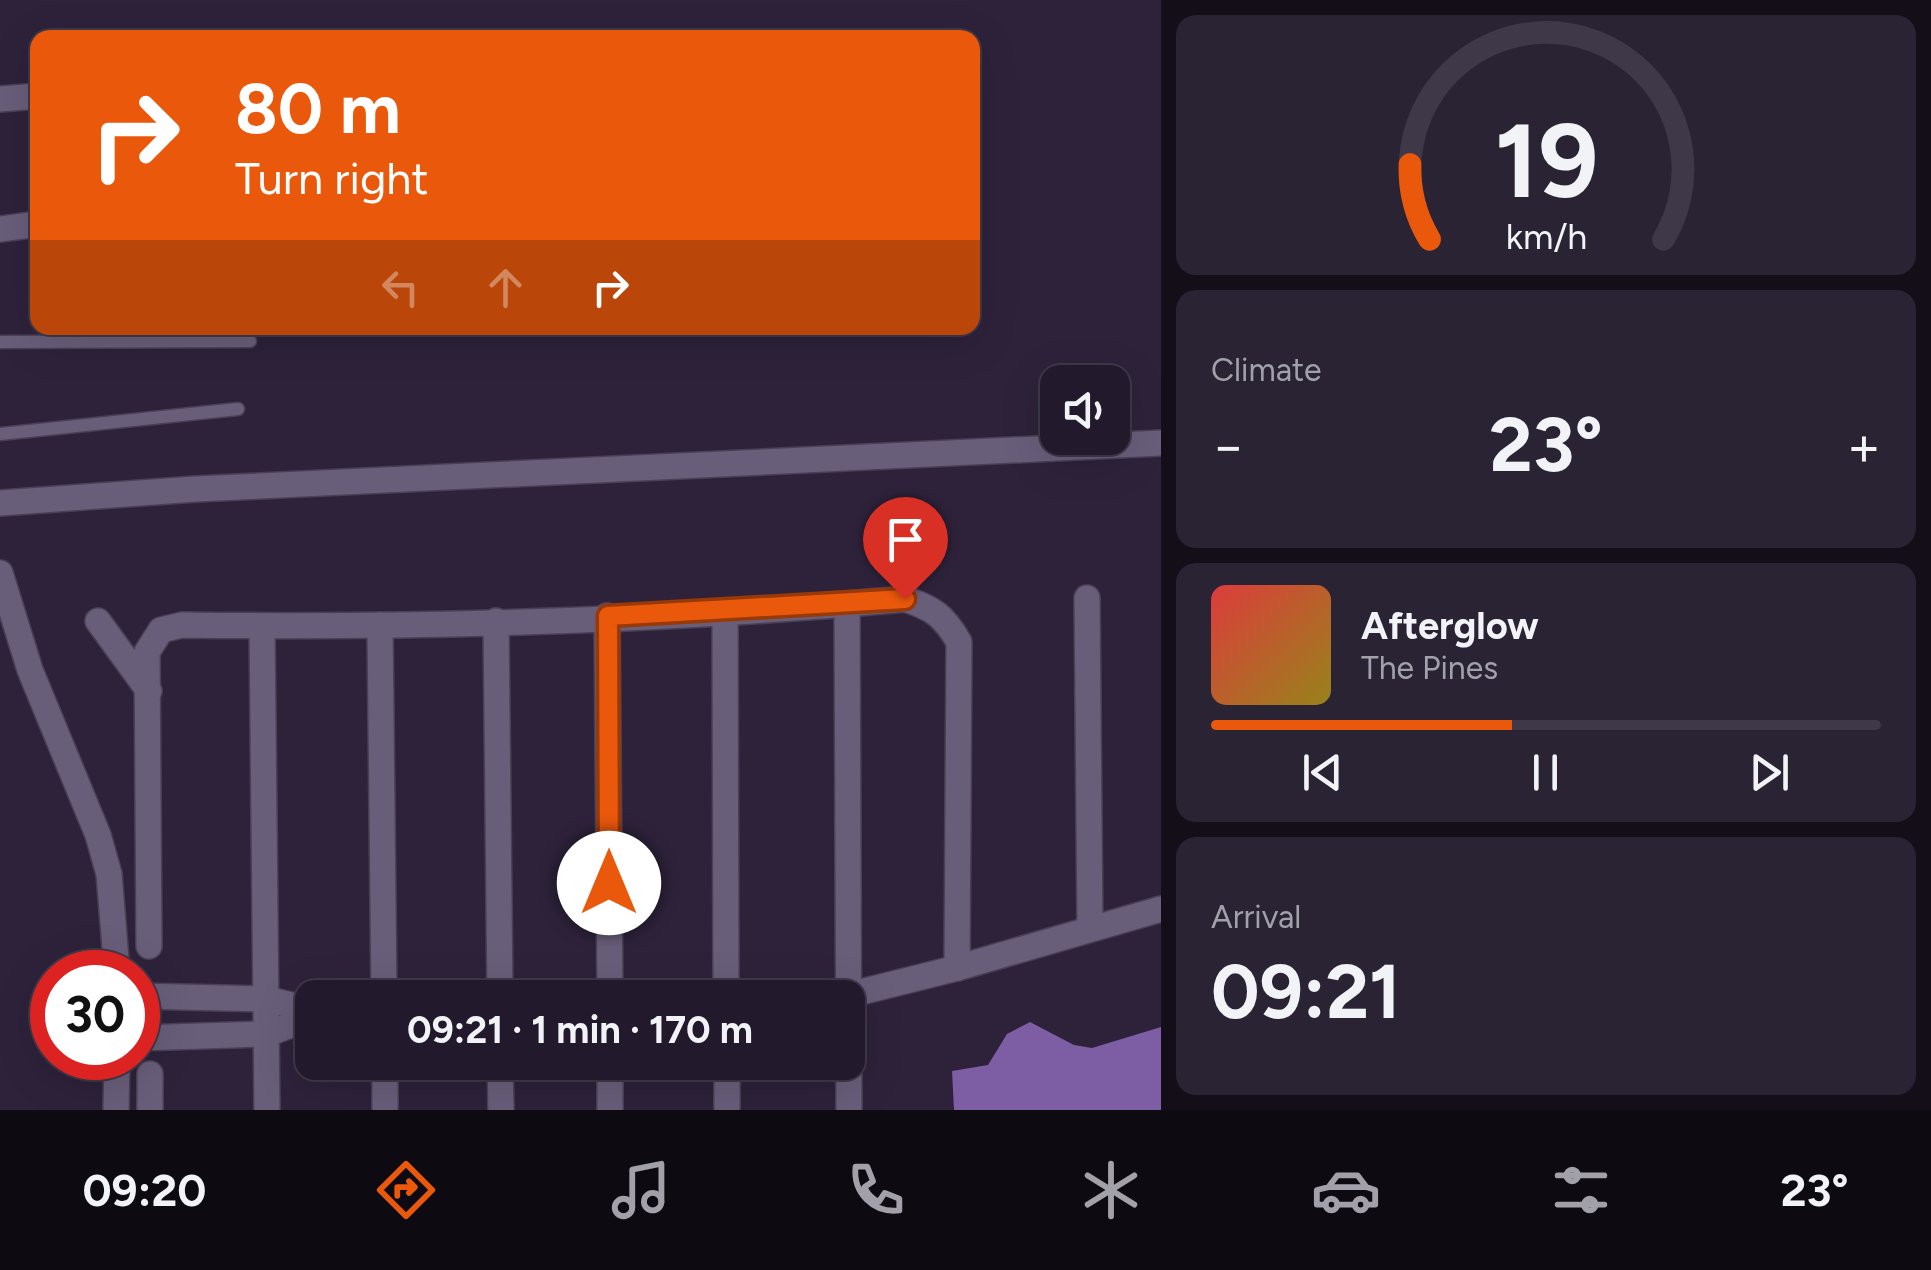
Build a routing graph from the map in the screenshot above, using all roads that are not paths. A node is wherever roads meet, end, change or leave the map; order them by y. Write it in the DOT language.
graph roads {
  1 [pos="30,96"];
  2 [pos="0,98"];
  3 [pos="30,225"];
  4 [pos="0,230"];
  5 [pos="250,341"];
  6 [pos="0,342"];
  7 [pos="238,409"];
  8 [pos="0,434"];
  9 [pos="1161,443"];
  10 [pos="0,503"];
  11 [pos="0,573"];
  12 [pos="1087,598"];
  13 [pos="847,604"];
  14 [pos="725,612"];
  15 [pos="608,616"];
  16 [pos="496,620"];
  17 [pos="98,622"];
  18 [pos="380,625"];
  19 [pos="262,626"];
  20 [pos="149,691"];
  21 [pos="1161,909"];
  22 [pos="1090,929"];
  23 [pos="149,946"];
  24 [pos="115,950"];
  25 [pos="957,968"];
  26 [pos="384,980"];
  27 [pos="500,980"];
  28 [pos="610,980"];
  29 [pos="726,980"];
  30 [pos="843,980"];
  31 [pos="865,991"];
  32 [pos="160,997"];
  33 [pos="266,999"];
  34 [pos="295,1006"];
  35 [pos="295,1024"];
  36 [pos="267,1034"];
  37 [pos="160,1037"];
  38 [pos="117,1080"];
  39 [pos="150,1080"];
  40 [pos="385,1080"];
  41 [pos="500,1080"];
  42 [pos="610,1080"];
  43 [pos="727,1080"];
  44 [pos="847,1080"];
  45 [pos="116,1110"];
  46 [pos="150,1110"];
  47 [pos="268,1110"];
  48 [pos="385,1110"];
  49 [pos="501,1110"];
  50 [pos="610,1110"];
  51 [pos="727,1110"];
  52 [pos="849,1110"];
  1 -- 2 [label="street"];
  3 -- 4 [label="street"];
  5 -- 6 [label="lane"];
  7 -- 8 [label="lane"];
  9 -- 10 [label="street"];
  11 -- 24 [label="street"];
  12 -- 22 [label="street"];
  13 -- 14 [label="street"];
  13 -- 25 [label="street"];
  13 -- 30 [label="street"];
  14 -- 15 [label="street"];
  14 -- 29 [label="street"];
  15 -- 16 [label="street"];
  15 -- 28 [label="street"];
  16 -- 18 [label="street"];
  16 -- 27 [label="street"];
  17 -- 20 [label="street"];
  18 -- 19 [label="street"];
  18 -- 26 [label="street"];
  19 -- 20 [label="street"];
  19 -- 33 [label="street"];
  20 -- 23 [label="street"];
  21 -- 22 [label="street"];
  22 -- 25 [label="street"];
  25 -- 31 [label="street"];
  32 -- 33 [label="street"];
  33 -- 34 [label="street"];
  33 -- 36 [label="street"];
  35 -- 36 [label="street"];
  36 -- 37 [label="street"];
  36 -- 47 [label="street"];
  38 -- 45 [label="street"];
  39 -- 46 [label="street"];
  40 -- 48 [label="street"];
  41 -- 49 [label="street"];
  42 -- 50 [label="street"];
  43 -- 51 [label="street"];
  44 -- 52 [label="street"];
}
